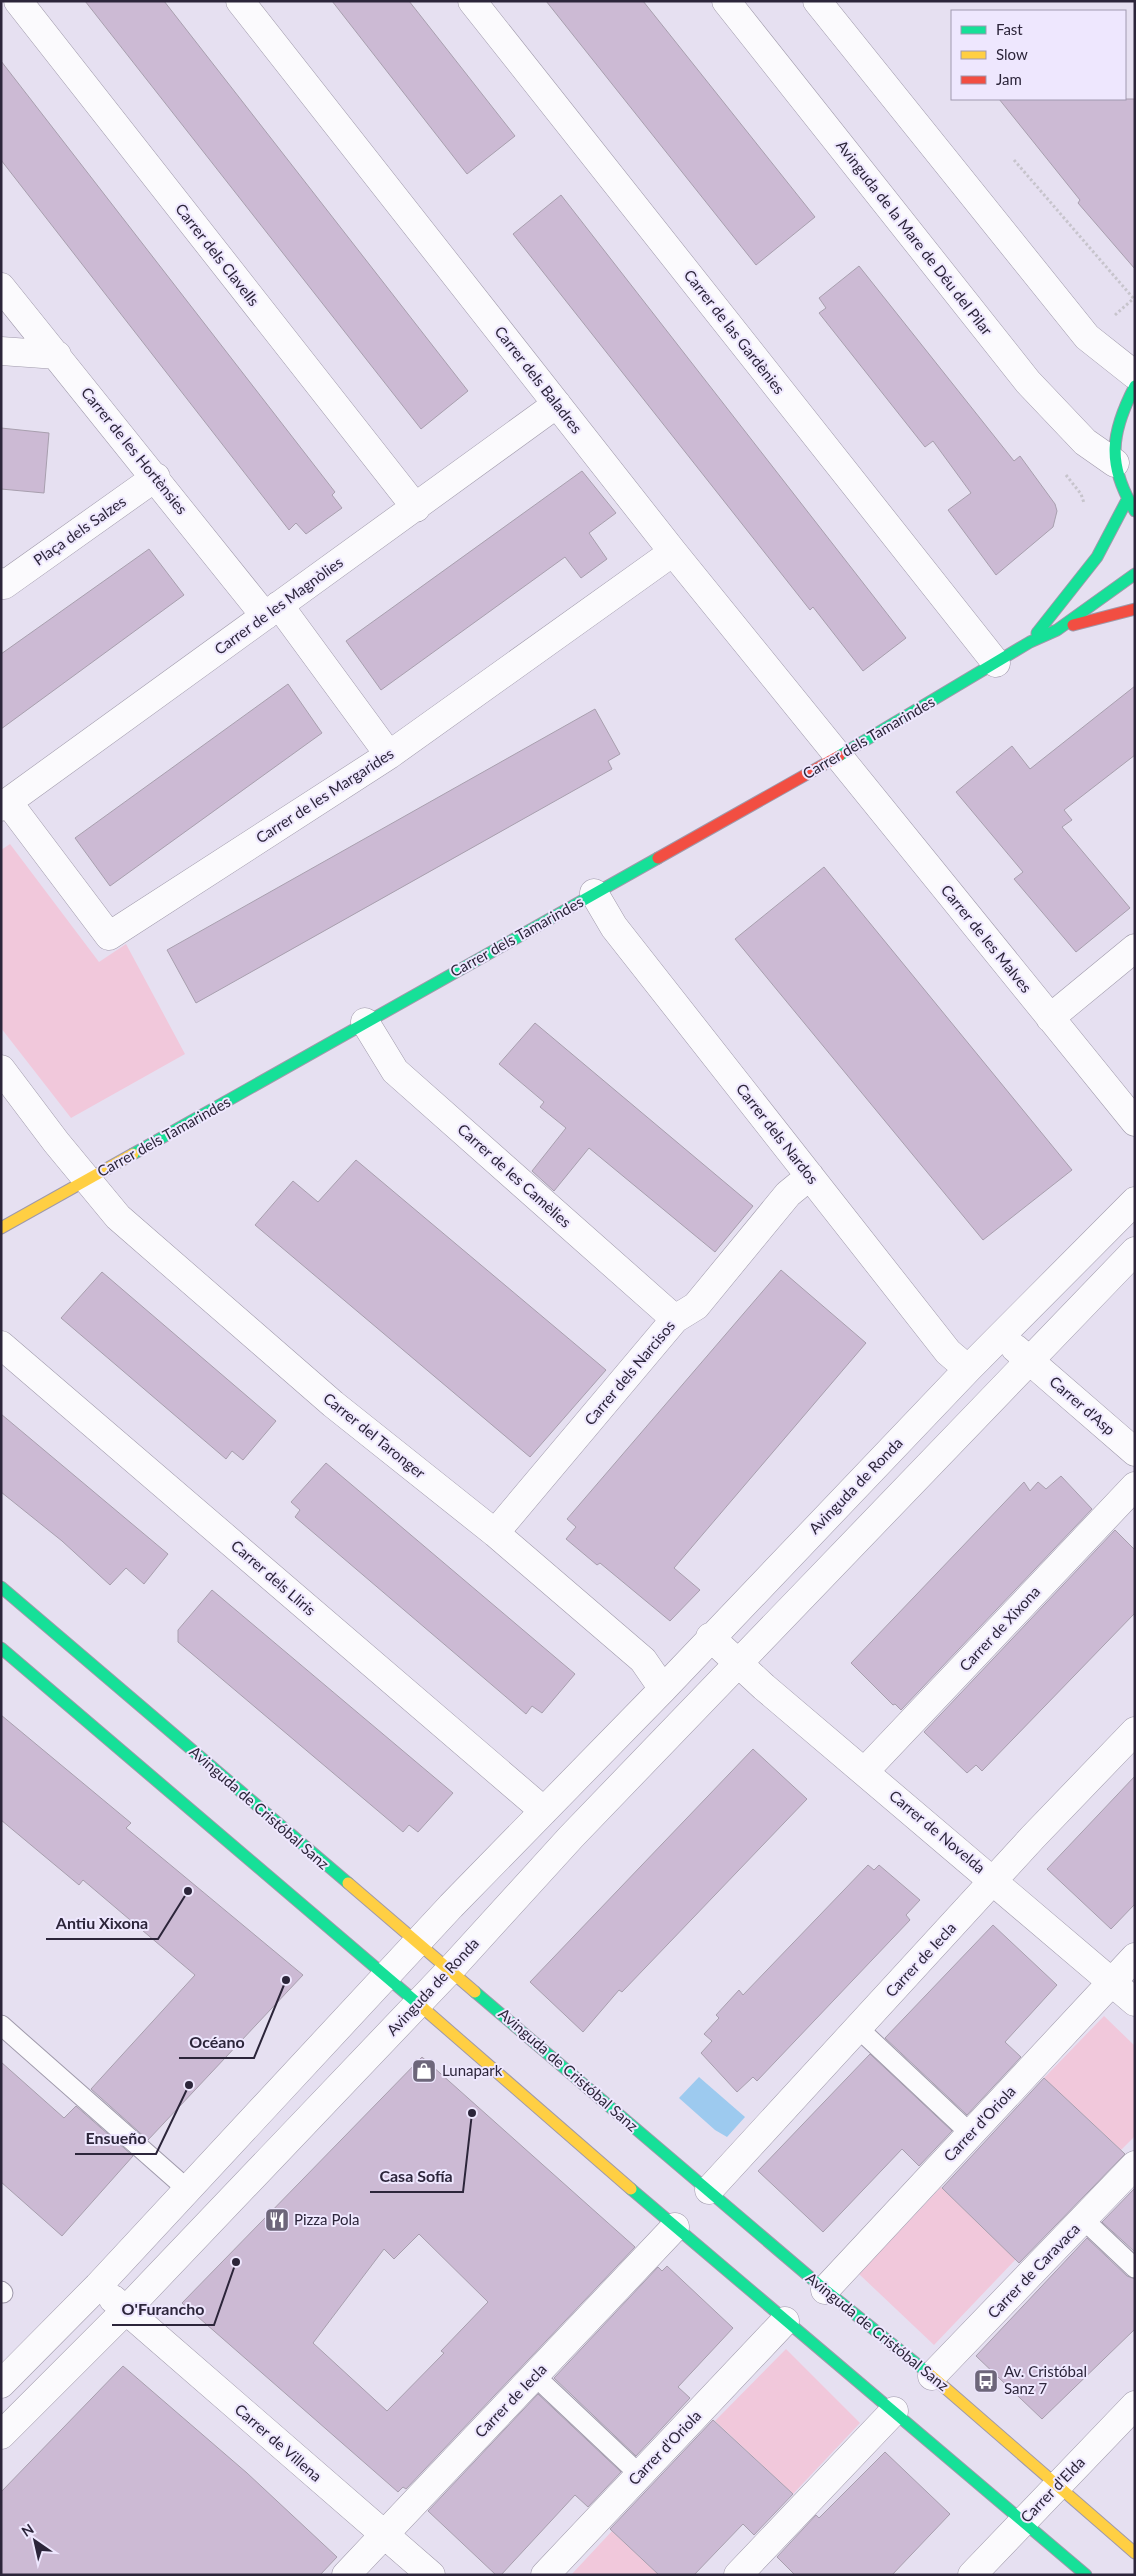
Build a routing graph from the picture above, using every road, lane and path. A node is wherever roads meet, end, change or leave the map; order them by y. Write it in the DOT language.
graph roads {
  1 [pos="18,1"];
  2 [pos="240,1"];
  3 [pos="472,1"];
  4 [pos="726,1"];
  5 [pos="817,1"];
  6 [pos="1014,160"];
  7 [pos="1,287"];
  8 [pos="1135,300"];
  9 [pos="1,351"];
  10 [pos="58,355"];
  11 [pos="1135,375"];
  12 [pos="1135,386"];
  13 [pos="557,404"];
  14 [pos="1115,462"];
  15 [pos="156,477"];
  16 [pos="1127,500"];
  17 [pos="416,508"];
  18 [pos="1135,510"];
  19 [pos="673,552"];
  20 [pos="1135,574"];
  21 [pos="2,585"];
  22 [pos="1135,609"];
  23 [pos="272,611"];
  24 [pos="1057,630"];
  25 [pos="1030,642"];
  26 [pos="996,663"];
  27 [pos="389,756"];
  28 [pos="838,757"];
  29 [pos="5,805"];
  30 [pos="594,893"];
  31 [pos="1135,948"];
  32 [pos="1050,1018"];
  33 [pos="365,1022"];
  34 [pos="1,1068"];
  35 [pos="1135,1122"];
  36 [pos="810,1176"];
  37 [pos="86,1180"];
  38 [pos="1135,1201"];
  39 [pos="1,1228"];
  40 [pos="1135,1251"];
  41 [pos="675,1319"];
  42 [pos="1001,1335"];
  43 [pos="1,1345"];
  44 [pos="1029,1360"];
  45 [pos="968,1369"];
  46 [pos="1135,1452"];
  47 [pos="1135,1486"];
  48 [pos="495,1533"];
  49 [pos="1,1587"];
  50 [pos="710,1637"];
  51 [pos="1,1648"];
  52 [pos="740,1663"];
  53 [pos="663,1689"];
  54 [pos="1135,1731"];
  55 [pos="865,1771"];
  56 [pos="544,1811"];
  57 [pos="994,1880"];
  58 [pos="418,1944"];
  59 [pos="1135,1957"];
  60 [pos="450,1970"];
  61 [pos="387,1976"];
  62 [pos="1112,1982"];
  63 [pos="1135,2002"];
  64 [pos="417,2004"];
  65 [pos="1,2025"];
  66 [pos="858,2028"];
  67 [pos="972,2134"];
  68 [pos="1135,2166"];
  69 [pos="187,2189"];
  70 [pos="709,2190"];
  71 [pos="1083,2219"];
  72 [pos="675,2227"];
  73 [pos="1135,2268"];
  74 [pos="98,2286"];
  75 [pos="824,2290"];
  76 [pos="125,2311"];
  77 [pos="785,2321"];
  78 [pos="535,2376"];
  79 [pos="932,2376"];
  80 [pos="1,2384"];
  81 [pos="1135,2405"];
  82 [pos="894,2411"];
  83 [pos="1,2434"];
  84 [pos="639,2474"];
  85 [pos="1057,2486"];
  86 [pos="1023,2522"];
  87 [pos="385,2535"];
  88 [pos="1135,2553"];
  89 [pos="346,2575"];
  90 [pos="431,2575"];
  91 [pos="545,2575"];
  92 [pos="738,2575"];
  93 [pos="972,2575"];
  94 [pos="1086,2575"];
  1 -- 17 [label="street, Carrer dels Clavells"];
  2 -- 13 [label="street, Carrer dels Baladres"];
  3 -- 26 [label="street, Carrer de las Gardènies"];
  4 -- 14 [label="street, Avinguda de la Mare de Déu del Pilar"];
  5 -- 11 [label="street"];
  6 -- 8 [label="path"];
  7 -- 10 [label="street, Carrer de les Hortènsies"];
  9 -- 10 [label="street"];
  10 -- 15 [label="street, Carrer de les Hortènsies"];
  12 -- 14 [label="street"];
  13 -- 17 [label="street, Carrer de les Magnòlies"];
  13 -- 19 [label="street, Carrer dels Baladres"];
  14 -- 16 [label="street"];
  15 -- 21 [label="street, Plaça dels Salzes"];
  15 -- 23 [label="street, Carrer de les Hortènsies"];
  16 -- 18 [label="street"];
  16 -- 25 [label="street, Carrer dels Tamarindes"];
  17 -- 23 [label="street, Carrer de les Magnòlies"];
  19 -- 27 [label="street, Carrer de les Margarides"];
  19 -- 28 [label="street, Carrer dels Baladres"];
  20 -- 24 [label="street, Carrer dels Tamarindes"];
  22 -- 24 [label="street, Carrer dels Tamarindes"];
  23 -- 27 [label="street, Carrer de les Hortènsies"];
  23 -- 29 [label="street, Carrer de les Magnòlies"];
  24 -- 25 [label="street, Carrer dels Tamarindes"];
  25 -- 26 [label="street, Carrer dels Tamarindes"];
  26 -- 28 [label="street, Carrer dels Tamarindes"];
  27 -- 29 [label="street, Carrer de les Margarides"];
  28 -- 30 [label="street, Carrer dels Tamarindes"];
  28 -- 32 [label="street, Carrer de les Malves"];
  30 -- 33 [label="street, Carrer dels Tamarindes"];
  30 -- 36 [label="street, Carrer dels Nardos"];
  31 -- 32 [label="street"];
  32 -- 35 [label="street, Carrer de les Malves"];
  33 -- 37 [label="street, Carrer dels Tamarindes"];
  33 -- 41 [label="street, Carrer de les Camèlies"];
  34 -- 37 [label="street, Carrer del Taronger"];
  36 -- 41 [label="street, Carrer dels Narcisos"];
  36 -- 45 [label="street, Carrer dels Nardos"];
  37 -- 39 [label="street, Carrer dels Tamarindes"];
  37 -- 48 [label="street, Carrer del Taronger"];
  38 -- 42 [label="street, Avinguda de Ronda"];
  40 -- 44 [label="street, Avinguda de Ronda"];
  41 -- 48 [label="street, Carrer dels Narcisos"];
  42 -- 44 [label="street"];
  42 -- 45 [label="street, Avinguda de Ronda"];
  43 -- 56 [label="street, Carrer dels Lliris"];
  44 -- 46 [label="street, Carrer d'Asp"];
  44 -- 52 [label="street, Avinguda de Ronda"];
  45 -- 50 [label="street, Avinguda de Ronda"];
  47 -- 55 [label="street, Carrer de Xixona"];
  48 -- 53 [label="street, Carrer del Taronger"];
  49 -- 58 [label="street, Avinguda de Cristóbal Sanz"];
  50 -- 52 [label="street"];
  50 -- 53 [label="street, Avinguda de Ronda"];
  51 -- 61 [label="street"];
  52 -- 55 [label="street, Carrer de Novelda"];
  52 -- 60 [label="street, Avinguda de Ronda"];
  53 -- 56 [label="street, Avinguda de Ronda"];
  54 -- 57 [label="street, Carrer de Iecla"];
  55 -- 57 [label="street, Carrer de Novelda"];
  56 -- 58 [label="street, Avinguda de Ronda"];
  57 -- 62 [label="street, Carrer de Novelda"];
  57 -- 66 [label="street, Carrer de Iecla"];
  58 -- 60 [label="street, Avinguda de Cristóbal Sanz"];
  58 -- 61 [label="street, Avinguda de Ronda"];
  59 -- 62 [label="street, Carrer d'Oriola"];
  60 -- 64 [label="street, Avinguda de Ronda"];
  60 -- 70 [label="street, Avinguda de Cristóbal Sanz"];
  61 -- 64 [label="street"];
  61 -- 69 [label="street, Avinguda de Ronda"];
  62 -- 63 [label="street, Carrer de Novelda"];
  62 -- 67 [label="street, Carrer d'Oriola"];
  64 -- 72 [label="street"];
  64 -- 76 [label="street, Avinguda de Ronda"];
  65 -- 69 [label="lane"];
  66 -- 67 [label="lane"];
  66 -- 70 [label="street, Carrer de Iecla"];
  67 -- 75 [label="street, Carrer d'Oriola"];
  68 -- 71 [label="street, Carrer de Caravaca"];
  69 -- 74 [label="street, Avinguda de Ronda"];
  70 -- 75 [label="street, Avinguda de Cristóbal Sanz"];
  71 -- 73 [label="lane"];
  71 -- 79 [label="street, Carrer de Caravaca"];
  72 -- 77 [label="street"];
  72 -- 78 [label="street, Carrer de Iecla"];
  74 -- 76 [label="street"];
  74 -- 80 [label="street, Avinguda de Ronda"];
  75 -- 79 [label="street, Avinguda de Cristóbal Sanz"];
  76 -- 83 [label="street, Avinguda de Ronda"];
  76 -- 87 [label="street, Carrer de Villena"];
  77 -- 82 [label="street"];
  77 -- 84 [label="street, Carrer d'Oriola"];
  78 -- 84 [label="lane"];
  78 -- 87 [label="street, Carrer de Iecla"];
  79 -- 85 [label="street, Avinguda de Cristóbal Sanz"];
  81 -- 85 [label="street, Carrer d'Elda"];
  82 -- 86 [label="street"];
  82 -- 92 [label="street"];
  84 -- 91 [label="street, Carrer d'Oriola"];
  85 -- 86 [label="street, Carrer d'Elda"];
  85 -- 88 [label="street, Avinguda de Cristóbal Sanz"];
  86 -- 93 [label="street, Carrer d'Elda"];
  86 -- 94 [label="street"];
  87 -- 89 [label="street, Carrer de Iecla"];
  87 -- 90 [label="street, Carrer de Villena"];
}
